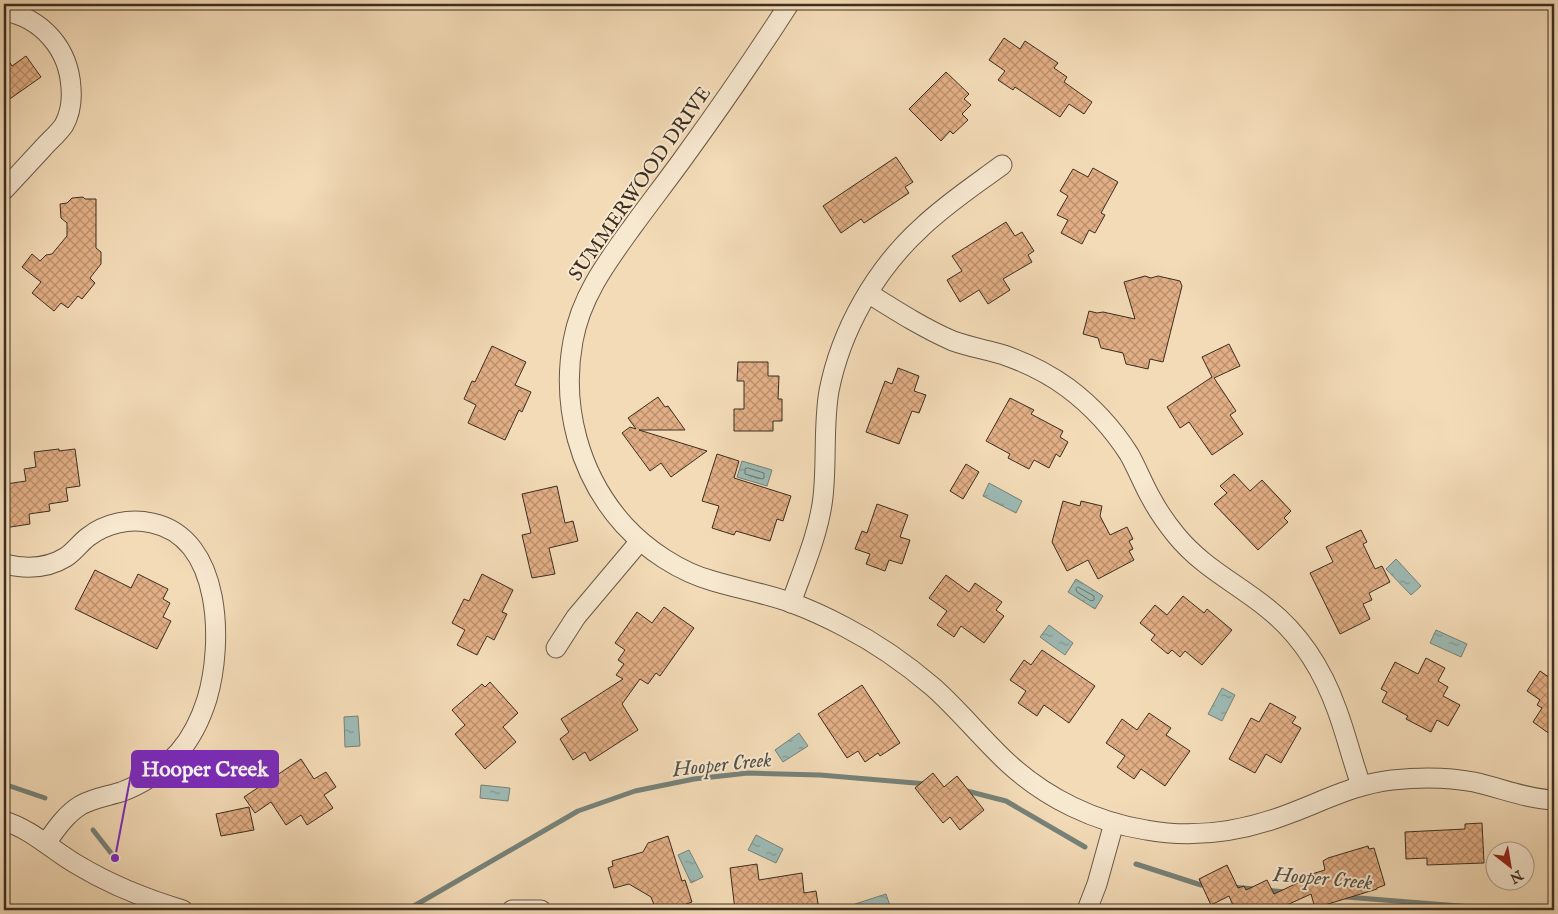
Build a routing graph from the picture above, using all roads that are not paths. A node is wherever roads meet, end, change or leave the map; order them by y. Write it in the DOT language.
graph roads {
  1 [pos="789,4"];
  2 [pos="4,11"];
  3 [pos="1002,166"];
  4 [pos="4,190"];
  5 [pos="868,293"];
  6 [pos="640,541"];
  7 [pos="4,564"];
  8 [pos="791,603"];
  9 [pos="556,648"];
  10 [pos="1361,785"];
  11 [pos="1554,800"];
  12 [pos="4,821"];
  13 [pos="1114,823"];
  14 [pos="46,843"];
  15 [pos="183,910"];
  16 [pos="512,910"];
  17 [pos="541,910"];
  18 [pos="1087,910"];
  1 -- 6 [label="street, SUMMERWOOD DRIVE"];
  2 -- 4 [label="street"];
  3 -- 5 [label="street"];
  5 -- 8 [label="street"];
  5 -- 10 [label="street"];
  6 -- 8 [label="street, SUMMERWOOD DRIVE"];
  6 -- 9 [label="street"];
  7 -- 14 [label="street"];
  8 -- 13 [label="street, SUMMERWOOD DRIVE"];
  10 -- 11 [label="street, SUMMERWOOD DRIVE"];
  10 -- 13 [label="street, SUMMERWOOD DRIVE"];
  12 -- 14 [label="street"];
  13 -- 18 [label="street"];
  14 -- 15 [label="street"];
  16 -- 17 [label="street"];
}
